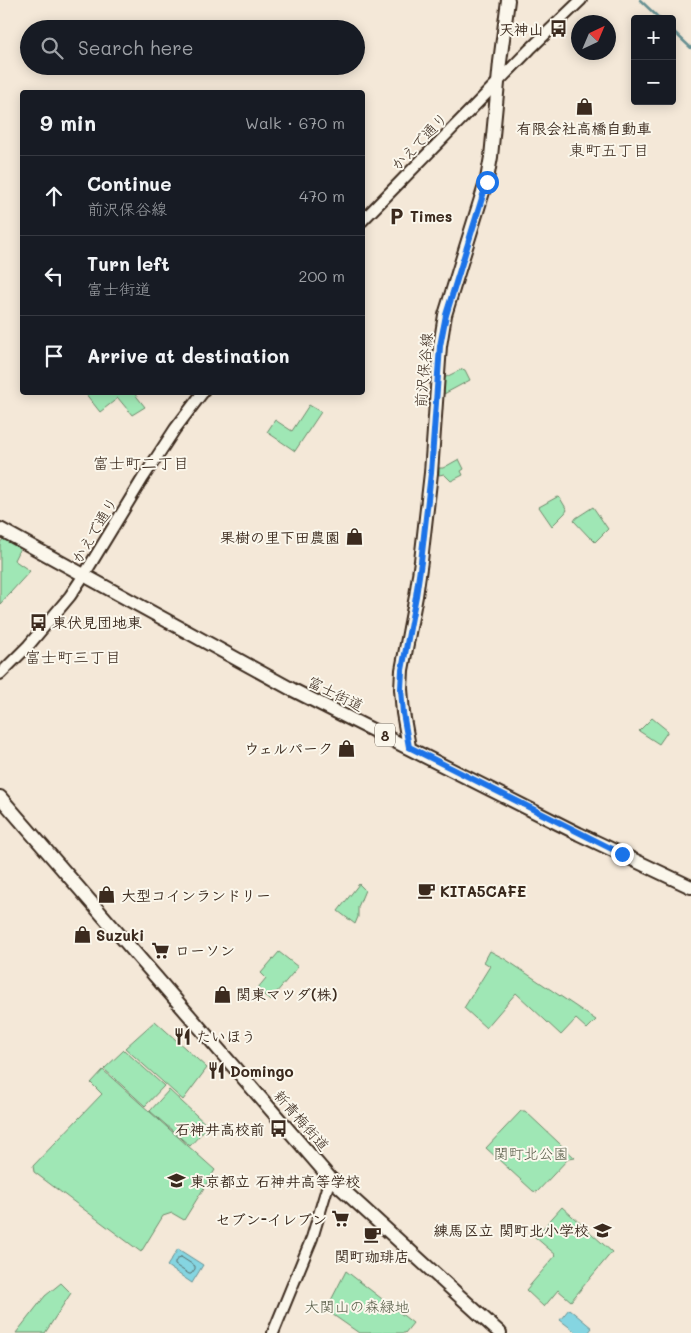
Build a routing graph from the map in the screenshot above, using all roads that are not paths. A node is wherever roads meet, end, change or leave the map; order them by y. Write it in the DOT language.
graph roads {
  1 [pos="508,0"];
  2 [pos="581,0"];
  3 [pos="498,83"];
  4 [pos="365,218"];
  5 [pos="201,395"];
  6 [pos="0,529"];
  7 [pos="84,576"];
  8 [pos="0,674"];
  9 [pos="409,747"];
  10 [pos="0,797"];
  11 [pos="691,887"];
  12 [pos="330,1178"];
  13 [pos="273,1333"];
  14 [pos="500,1333"];
  1 -- 3 [label="main road, 前沢保谷線"];
  2 -- 3 [label="street, かえで通り"];
  3 -- 4 [label="street, かえで通り"];
  3 -- 9 [label="main road, 前沢保谷線"];
  5 -- 7 [label="street, かえで通り"];
  6 -- 7 [label="main road, 富士街道 / 8"];
  7 -- 8 [label="street, かえで通り"];
  7 -- 9 [label="main road, 富士街道 / 8"];
  9 -- 11 [label="main road, 富士街道 / 8"];
  10 -- 12 [label="main road, 新青梅街道"];
  12 -- 13 [label="street"];
  12 -- 14 [label="main road, 新青梅街道"];
}
